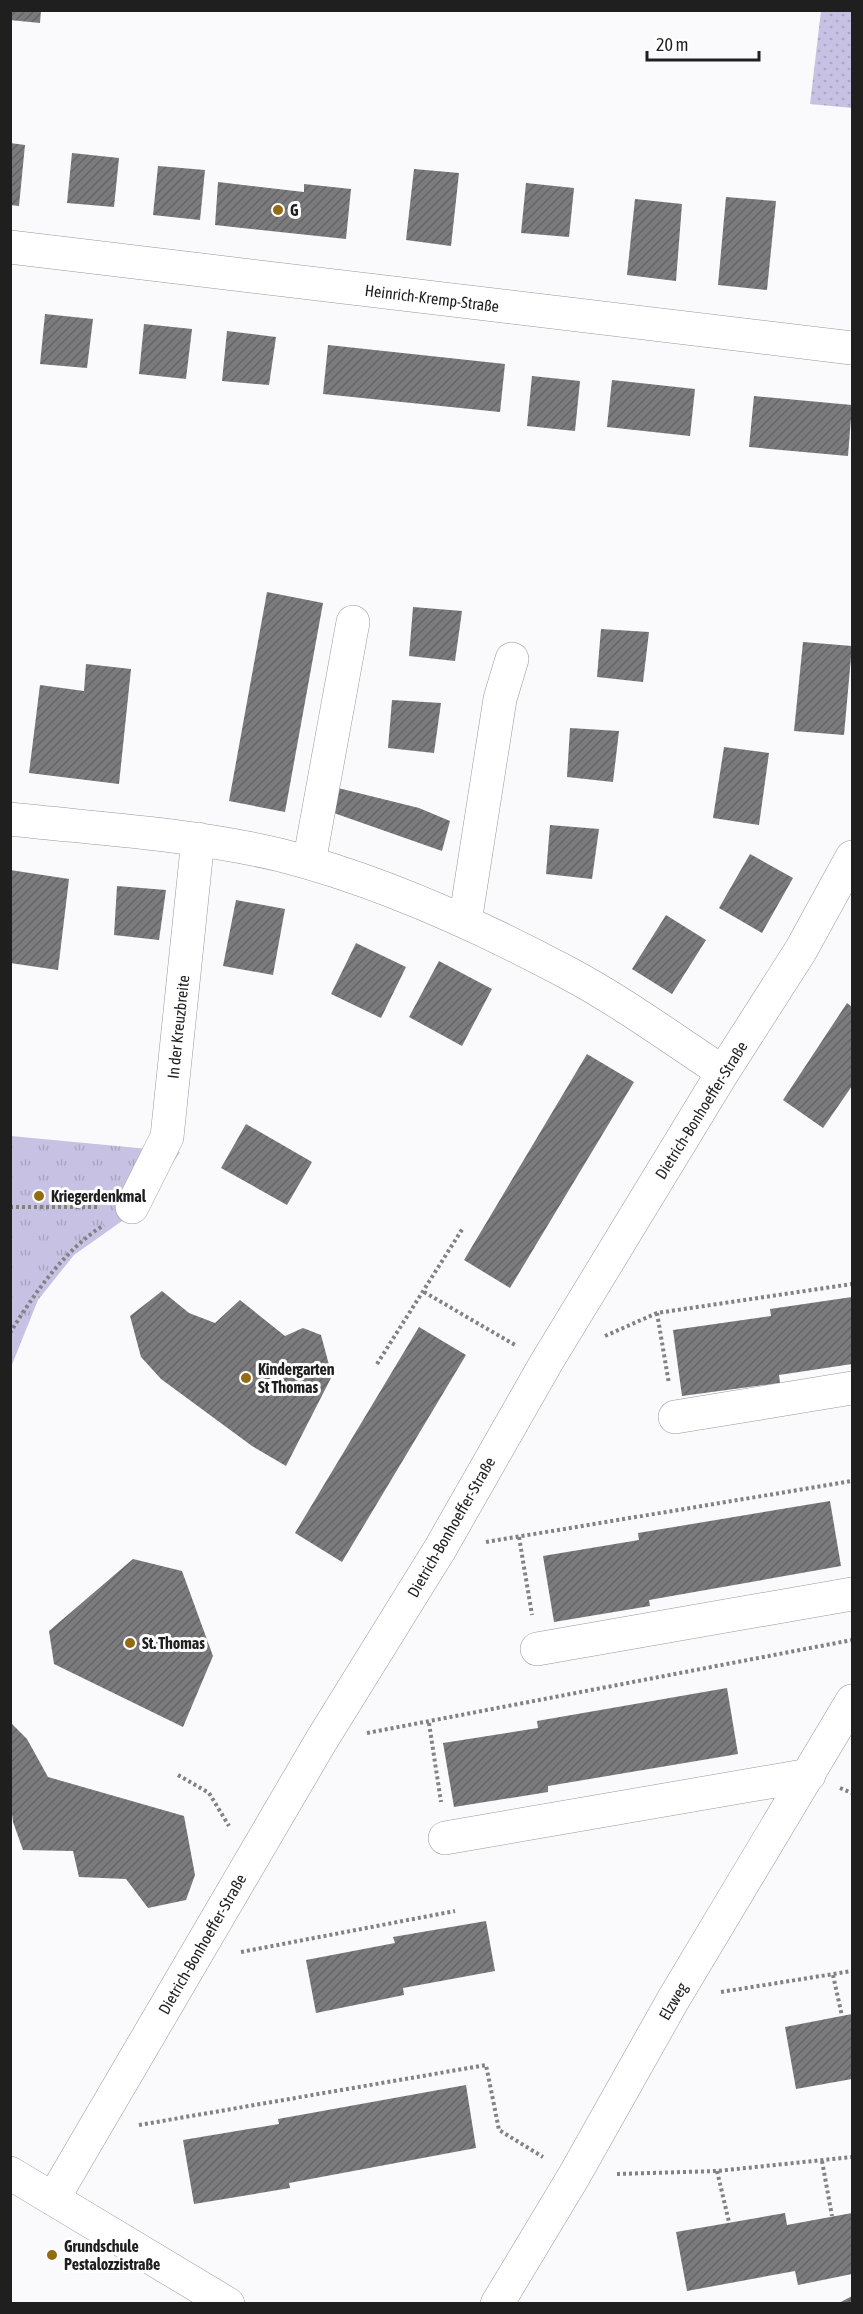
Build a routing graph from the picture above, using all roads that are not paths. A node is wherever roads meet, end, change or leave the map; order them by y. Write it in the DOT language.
graph roads {
  1 [pos="11,248"];
  2 [pos="852,348"];
  3 [pos="353,622"];
  4 [pos="512,659"];
  5 [pos="10,819"];
  6 [pos="198,839"];
  7 [pos="852,857"];
  8 [pos="309,863"];
  9 [pos="465,922"];
  10 [pos="723,1072"];
  11 [pos="132,1207"];
  12 [pos="852,1388"];
  13 [pos="675,1417"];
  14 [pos="852,1594"];
  15 [pos="537,1649"];
  16 [pos="852,1701"];
  17 [pos="809,1775"];
  18 [pos="446,1838"];
  19 [pos="10,2173"];
  20 [pos="53,2199"];
  21 [pos="228,2304"];
  22 [pos="497,2304"];
  1 -- 2 [label="street, Heinrich-Kremp-Straße"];
  3 -- 8 [label="street"];
  4 -- 9 [label="street"];
  5 -- 6 [label="street"];
  6 -- 8 [label="street"];
  6 -- 11 [label="street, In der Kreuzbreite"];
  7 -- 10 [label="street, Dietrich-Bonhoeffer-Straße"];
  8 -- 9 [label="street"];
  9 -- 10 [label="street"];
  10 -- 20 [label="street, Dietrich-Bonhoeffer-Straße"];
  12 -- 13 [label="street"];
  14 -- 15 [label="street"];
  16 -- 17 [label="street, Elzweg"];
  17 -- 18 [label="street"];
  17 -- 22 [label="street, Elzweg"];
  19 -- 20 [label="street"];
  20 -- 21 [label="street"];
}
